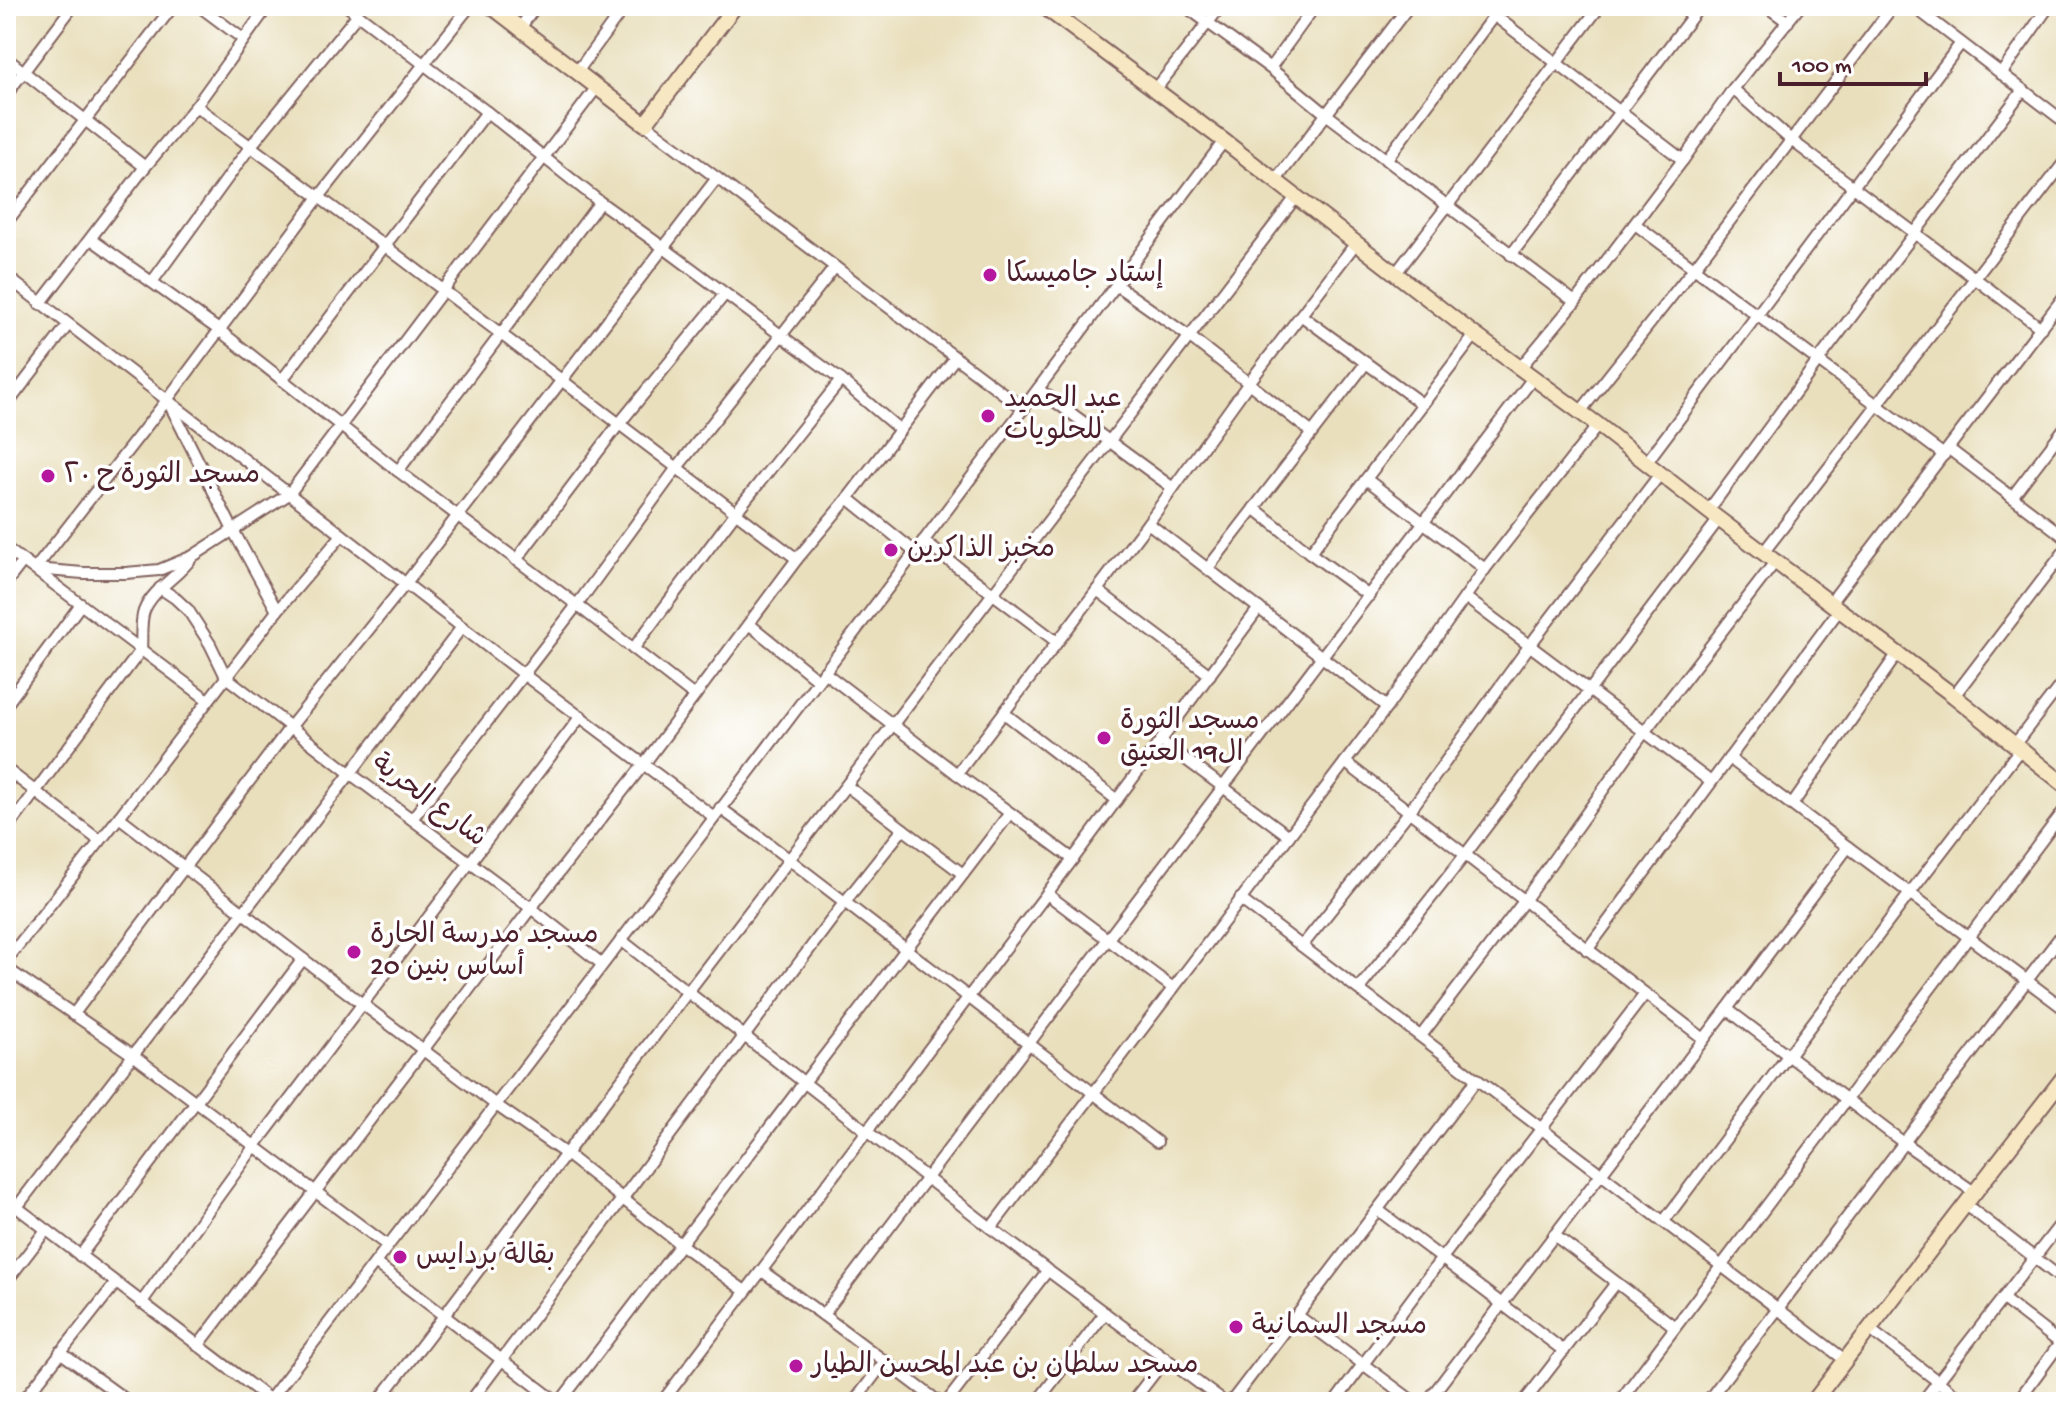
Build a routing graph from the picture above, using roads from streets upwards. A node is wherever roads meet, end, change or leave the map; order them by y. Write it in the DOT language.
graph roads {
  1 [pos="73,6"];
  2 [pos="173,6"];
  3 [pos="199,6"];
  4 [pos="268,6"];
  5 [pos="347,6"];
  6 [pos="470,6"];
  7 [pos="491,6"];
  8 [pos="536,6"];
  9 [pos="625,6"];
  10 [pos="735,6"];
  11 [pos="1043,6"];
  12 [pos="1185,6"];
  13 [pos="1221,6"];
  14 [pos="1315,6"];
  15 [pos="1409,6"];
  16 [pos="1482,6"];
  17 [pos="1600,6"];
  18 [pos="1700,6"];
  19 [pos="1766,6"];
  20 [pos="1800,6"];
  21 [pos="1893,6"];
  22 [pos="1913,6"];
  23 [pos="2049,6"];
  24 [pos="1497,11"];
  25 [pos="358,14"];
  26 [pos="1788,22"];
  27 [pos="1208,23"];
  28 [pos="520,28"];
  29 [pos="243,39"];
  30 [pos="1961,43"];
  31 [pos="6,58"];
  32 [pos="1557,63"];
  33 [pos="424,64"];
  34 [pos="1270,68"];
  35 [pos="23,72"];
  36 [pos="577,72"];
  37 [pos="2001,74"];
  38 [pos="597,87"];
  39 [pos="1733,89"];
  40 [pos="1155,90"];
  41 [pos="2023,90"];
  42 [pos="6,95"];
  43 [pos="196,106"];
  44 [pos="487,112"];
  45 [pos="1620,112"];
  46 [pos="1326,114"];
  47 [pos="86,121"];
  48 [pos="2066,123"];
  49 [pos="645,124"];
  50 [pos="1791,140"];
  51 [pos="1224,141"];
  52 [pos="250,147"];
  53 [pos="545,158"];
  54 [pos="1386,160"];
  55 [pos="1683,160"];
  56 [pos="2066,160"];
  57 [pos="145,167"];
  58 [pos="717,178"];
  59 [pos="1276,180"];
  60 [pos="1853,188"];
  61 [pos="319,197"];
  62 [pos="1296,197"];
  63 [pos="600,202"];
  64 [pos="1447,207"];
  65 [pos="6,223"];
  66 [pos="1635,224"];
  67 [pos="1915,234"];
  68 [pos="91,239"];
  69 [pos="1356,243"];
  70 [pos="385,246"];
  71 [pos="664,248"];
  72 [pos="1511,255"];
  73 [pos="835,267"];
  74 [pos="1694,268"];
  75 [pos="1396,273"];
  76 [pos="6,276"];
  77 [pos="1975,279"];
  78 [pos="152,282"];
  79 [pos="1116,285"];
  80 [pos="442,289"];
  81 [pos="725,294"];
  82 [pos="1575,302"];
  83 [pos="2064,303"];
  84 [pos="40,304"];
  85 [pos="1302,316"];
  86 [pos="1758,316"];
  87 [pos="68,325"];
  88 [pos="2041,328"];
  89 [pos="219,330"];
  90 [pos="502,335"];
  91 [pos="781,335"];
  92 [pos="1475,335"];
  93 [pos="1190,337"];
  94 [pos="955,358"];
  95 [pos="1818,361"];
  96 [pos="1366,363"];
  97 [pos="1520,368"];
  98 [pos="1533,378"];
  99 [pos="282,380"];
  100 [pos="561,380"];
  101 [pos="841,380"];
  102 [pos="1248,384"];
  103 [pos="1038,389"];
  104 [pos="167,400"];
  105 [pos="1422,404"];
  106 [pos="1877,405"];
  107 [pos="6,406"];
  108 [pos="1024,409"];
  109 [pos="1580,412"];
  110 [pos="619,424"];
  111 [pos="1598,425"];
  112 [pos="339,426"];
  113 [pos="2066,426"];
  114 [pos="900,430"];
  115 [pos="1311,432"];
  116 [pos="1109,441"];
  117 [pos="1946,452"];
  118 [pos="1646,463"];
  119 [pos="676,469"];
  120 [pos="398,471"];
  121 [pos="1660,474"];
  122 [pos="1366,479"];
  123 [pos="1173,488"];
  124 [pos="289,494"];
  125 [pos="2012,497"];
  126 [pos="848,498"];
  127 [pos="1254,508"];
  128 [pos="736,512"];
  129 [pos="457,515"];
  130 [pos="1714,515"];
  131 [pos="1148,523"];
  132 [pos="1425,523"];
  133 [pos="233,530"];
  134 [pos="342,535"];
  135 [pos="2066,538"];
  136 [pos="923,541"];
  137 [pos="6,548"];
  138 [pos="2066,549"];
  139 [pos="915,552"];
  140 [pos="1310,553"];
  141 [pos="193,556"];
  142 [pos="1769,557"];
  143 [pos="797,559"];
  144 [pos="516,560"];
  145 [pos="23,561"];
  146 [pos="1208,568"];
  147 [pos="35,569"];
  148 [pos="1485,569"];
  149 [pos="6,583"];
  150 [pos="406,583"];
  151 [pos="160,588"];
  152 [pos="1097,590"];
  153 [pos="994,594"];
  154 [pos="1369,596"];
  155 [pos="1465,597"];
  156 [pos="81,604"];
  157 [pos="577,605"];
  158 [pos="1835,606"];
  159 [pos="1259,608"];
  160 [pos="277,611"];
  161 [pos="749,624"];
  162 [pos="462,627"];
  163 [pos="1057,642"];
  164 [pos="1530,645"];
  165 [pos="633,649"];
  166 [pos="141,650"];
  167 [pos="1898,653"];
  168 [pos="1323,657"];
  169 [pos="523,674"];
  170 [pos="1210,675"];
  171 [pos="821,676"];
  172 [pos="226,677"];
  173 [pos="2066,678"];
  174 [pos="1590,690"];
  175 [pos="694,696"];
  176 [pos="1954,696"];
  177 [pos="208,700"];
  178 [pos="6,705"];
  179 [pos="1387,707"];
  180 [pos="1004,713"];
  181 [pos="581,716"];
  182 [pos="894,725"];
  183 [pos="291,726"];
  184 [pos="1645,731"];
  185 [pos="1161,741"];
  186 [pos="2018,746"];
  187 [pos="1729,758"];
  188 [pos="1345,762"];
  189 [pos="644,764"];
  190 [pos="6,769"];
  191 [pos="351,774"];
  192 [pos="957,774"];
  193 [pos="1711,782"];
  194 [pos="847,786"];
  195 [pos="2066,786"];
  196 [pos="1223,788"];
  197 [pos="36,791"];
  198 [pos="1117,800"];
  199 [pos="1792,805"];
  200 [pos="2066,808"];
  201 [pos="1409,812"];
  202 [pos="717,813"];
  203 [pos="1010,813"];
  204 [pos="119,817"];
  205 [pos="412,819"];
  206 [pos="903,829"];
  207 [pos="6,831"];
  208 [pos="1289,836"];
  209 [pos="100,841"];
  210 [pos="1848,847"];
  211 [pos="1465,855"];
  212 [pos="1073,859"];
  213 [pos="790,860"];
  214 [pos="471,863"];
  215 [pos="183,868"];
  216 [pos="963,874"];
  217 [pos="1910,893"];
  218 [pos="1047,894"];
  219 [pos="1240,899"];
  220 [pos="1524,901"];
  221 [pos="844,903"];
  222 [pos="531,908"];
  223 [pos="242,912"];
  224 [pos="2066,929"];
  225 [pos="1969,937"];
  226 [pos="621,940"];
  227 [pos="1108,940"];
  228 [pos="1302,946"];
  229 [pos="905,950"];
  230 [pos="1587,950"];
  231 [pos="303,959"];
  232 [pos="6,961"];
  233 [pos="602,964"];
  234 [pos="6,968"];
  235 [pos="2027,981"];
  236 [pos="1173,988"];
  237 [pos="1359,989"];
  238 [pos="688,992"];
  239 [pos="1645,994"];
  240 [pos="968,998"];
  241 [pos="364,1004"];
  242 [pos="1727,1009"];
  243 [pos="2066,1010"];
  244 [pos="73,1015"];
  245 [pos="745,1036"];
  246 [pos="1421,1036"];
  247 [pos="1704,1039"];
  248 [pos="1029,1044"];
  249 [pos="425,1050"];
  250 [pos="133,1055"];
  251 [pos="1788,1056"];
  252 [pos="2066,1074"];
  253 [pos="1477,1079"];
  254 [pos="804,1083"];
  255 [pos="1093,1093"];
  256 [pos="1846,1100"];
  257 [pos="196,1103"];
  258 [pos="496,1105"];
  259 [pos="1542,1129"];
  260 [pos="867,1132"];
  261 [pos="1157,1142"];
  262 [pos="1904,1143"];
  263 [pos="254,1147"];
  264 [pos="566,1154"];
  265 [pos="1601,1174"];
  266 [pos="927,1178"];
  267 [pos="316,1192"];
  268 [pos="1974,1192"];
  269 [pos="6,1199"];
  270 [pos="622,1199"];
  271 [pos="1965,1204"];
  272 [pos="17,1207"];
  273 [pos="1378,1210"];
  274 [pos="2066,1217"];
  275 [pos="1664,1221"];
  276 [pos="991,1228"];
  277 [pos="46,1230"];
  278 [pos="1554,1235"];
  279 [pos="680,1244"];
  280 [pos="388,1246"];
  281 [pos="80,1256"];
  282 [pos="1442,1258"];
  283 [pos="2034,1258"];
  284 [pos="375,1263"];
  285 [pos="1722,1265"];
  286 [pos="1048,1270"];
  287 [pos="762,1271"];
  288 [pos="6,1282"];
  289 [pos="2066,1282"];
  290 [pos="1616,1283"];
  291 [pos="115,1284"];
  292 [pos="745,1291"];
  293 [pos="2003,1299"];
  294 [pos="141,1303"];
  295 [pos="1502,1304"];
  296 [pos="1778,1308"];
  297 [pos="1105,1313"];
  298 [pos="823,1315"];
  299 [pos="1297,1315"];
  300 [pos="444,1316"];
  301 [pos="1675,1327"];
  302 [pos="1869,1329"];
  303 [pos="2063,1339"];
  304 [pos="198,1346"];
  305 [pos="1564,1351"];
  306 [pos="60,1352"];
  307 [pos="1166,1358"];
  308 [pos="1845,1360"];
  309 [pos="885,1361"];
  310 [pos="502,1362"];
  311 [pos="1364,1364"];
  312 [pos="1937,1381"];
  313 [pos="1624,1400"];
  314 [pos="270,1401"];
  315 [pos="22,1402"];
  316 [pos="129,1402"];
  317 [pos="378,1402"];
  318 [pos="470,1402"];
  319 [pos="559,1402"];
  320 [pos="662,1402"];
  321 [pos="854,1402"];
  322 [pos="939,1402"];
  323 [pos="947,1402"];
  324 [pos="1037,1402"];
  325 [pos="1132,1402"];
  326 [pos="1224,1402"];
  327 [pos="1231,1402"];
  328 [pos="1335,1402"];
  329 [pos="1414,1402"];
  330 [pos="1427,1402"];
  331 [pos="1524,1402"];
  332 [pos="1707,1402"];
  333 [pos="1813,1402"];
  334 [pos="1922,1402"];
  335 [pos="1965,1402"];
  336 [pos="2017,1402"];
  1 -- 35 [label="street"];
  2 -- 47 [label="street"];
  3 -- 29 [label="street"];
  4 -- 29 [label="street"];
  5 -- 25 [label="street"];
  6 -- 33 [label="street"];
  7 -- 28 [label="street"];
  8 -- 28 [label="street"];
  9 -- 36 [label="street"];
  10 -- 49 [label="street"];
  11 -- 40 [label="street"];
  12 -- 27 [label="street"];
  13 -- 27 [label="street"];
  14 -- 34 [label="street"];
  15 -- 46 [label="street"];
  16 -- 24 [label="street"];
  17 -- 32 [label="street"];
  18 -- 45 [label="street"];
  19 -- 26 [label="street"];
  20 -- 26 [label="street"];
  21 -- 50 [label="street"];
  22 -- 30 [label="street"];
  23 -- 37 [label="street"];
  24 -- 32 [label="street"];
  24 -- 54 [label="street"];
  25 -- 33 [label="street"];
  25 -- 52 [label="street"];
  26 -- 39 [label="street"];
  27 -- 34 [label="street"];
  27 -- 40 [label="street"];
  28 -- 36 [label="street"];
  29 -- 43 [label="street"];
  30 -- 37 [label="street"];
  30 -- 60 [label="street"];
  31 -- 35 [label="street"];
  32 -- 45 [label="street"];
  32 -- 64 [label="street"];
  33 -- 44 [label="street"];
  33 -- 61 [label="street"];
  34 -- 46 [label="street"];
  35 -- 42 [label="street"];
  35 -- 47 [label="street"];
  36 -- 38 [label="street"];
  37 -- 41 [label="street"];
  38 -- 49 [label="street"];
  38 -- 53 [label="street"];
  39 -- 50 [label="street"];
  39 -- 55 [label="street"];
  40 -- 51 [label="street"];
  41 -- 48 [label="street"];
  41 -- 67 [label="street"];
  43 -- 52 [label="street"];
  43 -- 57 [label="street"];
  44 -- 53 [label="street"];
  44 -- 70 [label="street"];
  45 -- 55 [label="street"];
  45 -- 72 [label="street"];
  46 -- 54 [label="street"];
  46 -- 59 [label="street"];
  47 -- 57 [label="street"];
  47 -- 65 [label="street"];
  49 -- 58 [label="street"];
  50 -- 60 [label="street"];
  50 -- 74 [label="street"];
  51 -- 59 [label="street"];
  51 -- 79 [label="street"];
  52 -- 61 [label="street"];
  52 -- 78 [label="street"];
  53 -- 63 [label="street"];
  53 -- 80 [label="street"];
  54 -- 64 [label="street"];
  55 -- 66 [label="street"];
  56 -- 77 [label="street"];
  57 -- 68 [label="street"];
  58 -- 71 [label="street"];
  58 -- 73 [label="street"];
  59 -- 62 [label="street"];
  60 -- 67 [label="street"];
  60 -- 86 [label="street"];
  61 -- 70 [label="street"];
  61 -- 89 [label="street"];
  62 -- 69 [label="street"];
  62 -- 93 [label="street"];
  63 -- 71 [label="street"];
  63 -- 90 [label="street"];
  64 -- 72 [label="street"];
  64 -- 75 [label="street"];
  66 -- 74 [label="street"];
  66 -- 82 [label="street"];
  67 -- 77 [label="street"];
  67 -- 95 [label="street"];
  68 -- 78 [label="street"];
  68 -- 84 [label="street"];
  69 -- 75 [label="street"];
  69 -- 85 [label="street"];
  70 -- 80 [label="street"];
  70 -- 99 [label="street"];
  71 -- 81 [label="street"];
  71 -- 100 [label="street"];
  72 -- 82 [label="street"];
  73 -- 91 [label="street"];
  73 -- 94 [label="street"];
  74 -- 86 [label="street"];
  74 -- 109 [label="street"];
  75 -- 92 [label="street"];
  76 -- 84 [label="street"];
  77 -- 88 [label="street"];
  77 -- 106 [label="street"];
  78 -- 89 [label="street"];
  79 -- 93 [label="street"];
  79 -- 103 [label="street"];
  80 -- 90 [label="street"];
  80 -- 112 [label="street"];
  81 -- 91 [label="street"];
  81 -- 110 [label="street"];
  82 -- 97 [label="street"];
  83 -- 88 [label="street"];
  84 -- 87 [label="street"];
  85 -- 96 [label="street"];
  85 -- 102 [label="street"];
  86 -- 95 [label="street"];
  86 -- 118 [label="street"];
  87 -- 104 [label="street"];
  87 -- 107 [label="street"];
  88 -- 117 [label="street"];
  89 -- 99 [label="street"];
  89 -- 104 [label="street"];
  90 -- 100 [label="street"];
  90 -- 120 [label="street"];
  91 -- 101 [label="street"];
  91 -- 119 [label="street"];
  92 -- 97 [label="street"];
  92 -- 105 [label="street"];
  93 -- 102 [label="street"];
  93 -- 116 [label="street"];
  94 -- 108 [label="street"];
  94 -- 114 [label="street"];
  95 -- 106 [label="street"];
  95 -- 130 [label="street"];
  96 -- 105 [label="street"];
  96 -- 115 [label="street"];
  97 -- 98 [label="street"];
  98 -- 109 [label="street"];
  98 -- 132 [label="street"];
  99 -- 112 [label="street"];
  100 -- 110 [label="street"];
  100 -- 129 [label="street"];
  101 -- 114 [label="street"];
  101 -- 128 [label="street"];
  102 -- 115 [label="street"];
  102 -- 123 [label="street"];
  103 -- 108 [label="street"];
  103 -- 116 [label="street"];
  104 -- 124 [label="street"];
  104 -- 133 [label="street"];
  104 -- 147 [label="street"];
  105 -- 122 [label="street"];
  106 -- 117 [label="street"];
  106 -- 142 [label="street"];
  108 -- 136 [label="street"];
  109 -- 111 [label="street"];
  110 -- 119 [label="street"];
  110 -- 144 [label="street"];
  111 -- 118 [label="street"];
  111 -- 148 [label="street"];
  112 -- 120 [label="street"];
  112 -- 124 [label="street"];
  113 -- 125 [label="street"];
  114 -- 126 [label="street"];
  115 -- 127 [label="street"];
  116 -- 123 [label="street"];
  116 -- 153 [label="street"];
  117 -- 125 [label="street"];
  117 -- 158 [label="street"];
  118 -- 121 [label="street"];
  119 -- 128 [label="street"];
  119 -- 157 [label="street"];
  120 -- 129 [label="street"];
  121 -- 130 [label="street"];
  121 -- 164 [label="street"];
  122 -- 132 [label="street"];
  122 -- 140 [label="street"];
  123 -- 131 [label="street"];
  124 -- 133 [label="street"];
  124 -- 134 [label="street"];
  125 -- 135 [label="street"];
  126 -- 139 [label="street"];
  126 -- 143 [label="street"];
  127 -- 140 [label="street"];
  127 -- 146 [label="street"];
  128 -- 143 [label="street"];
  128 -- 165 [label="street"];
  129 -- 144 [label="street"];
  129 -- 150 [label="street"];
  130 -- 142 [label="street"];
  130 -- 174 [label="street"];
  131 -- 146 [label="street"];
  131 -- 152 [label="street"];
  132 -- 148 [label="street"];
  132 -- 154 [label="street"];
  133 -- 141 [label="street"];
  133 -- 160 [label="street"];
  134 -- 150 [label="street"];
  134 -- 160 [label="street"];
  136 -- 139 [label="street"];
  136 -- 153 [label="street"];
  137 -- 145 [label="street"];
  138 -- 176 [label="street"];
  139 -- 171 [label="street"];
  140 -- 154 [label="street"];
  141 -- 147 [label="street"];
  141 -- 151 [label="street"];
  142 -- 158 [label="street"];
  142 -- 184 [label="street"];
  143 -- 161 [label="street"];
  144 -- 157 [label="street"];
  145 -- 147 [label="street"];
  145 -- 149 [label="street"];
  146 -- 159 [label="street"];
  147 -- 156 [label="street"];
  148 -- 155 [label="street"];
  150 -- 162 [label="street"];
  150 -- 183 [label="street"];
  151 -- 166 [label="street"];
  151 -- 172 [label="street"];
  152 -- 163 [label="street"];
  152 -- 170 [label="street"];
  153 -- 163 [label="street"];
  153 -- 182 [label="street"];
  154 -- 168 [label="street"];
  155 -- 164 [label="street"];
  155 -- 179 [label="street"];
  156 -- 166 [label="street"];
  156 -- 178 [label="street"];
  157 -- 165 [label="street"];
  157 -- 169 [label="street"];
  158 -- 167 [label="street"];
  158 -- 187 [label="street"];
  159 -- 168 [label="street"];
  159 -- 170 [label="street"];
  160 -- 172 [label="street"];
  161 -- 171 [label="street"];
  161 -- 175 [label="street"];
  162 -- 169 [label="street"];
  162 -- 191 [label="street"];
  163 -- 180 [label="street"];
  164 -- 174 [label="street"];
  164 -- 201 [label="street"];
  165 -- 175 [label="street"];
  166 -- 177 [label="street"];
  166 -- 197 [label="street"];
  167 -- 176 [label="street"];
  167 -- 199 [label="street"];
  168 -- 179 [label="street"];
  168 -- 196 [label="street"];
  169 -- 181 [label="street"];
  169 -- 205 [label="street"];
  170 -- 185 [label="street"];
  171 -- 182 [label="street"];
  171 -- 202 [label="street"];
  172 -- 177 [label="street"];
  172 -- 183 [label="street, شارع الحرية"];
  173 -- 186 [label="street"];
  174 -- 184 [label="street"];
  174 -- 211 [label="street"];
  175 -- 189 [label="street"];
  176 -- 186 [label="street"];
  177 -- 204 [label="street"];
  179 -- 188 [label="street"];
  180 -- 192 [label="street"];
  180 -- 198 [label="street"];
  181 -- 189 [label="street"];
  181 -- 214 [label="street"];
  182 -- 192 [label="street"];
  182 -- 194 [label="street"];
  183 -- 191 [label="street, شارع الحرية"];
  183 -- 215 [label="street"];
  184 -- 193 [label="street"];
  184 -- 220 [label="street"];
  185 -- 196 [label="street"];
  185 -- 198 [label="street"];
  186 -- 195 [label="street"];
  186 -- 217 [label="street"];
  187 -- 193 [label="street"];
  187 -- 199 [label="street"];
  188 -- 201 [label="street"];
  188 -- 208 [label="street"];
  189 -- 202 [label="street"];
  189 -- 222 [label="street"];
  190 -- 197 [label="street"];
  191 -- 205 [label="street, شارع الحرية"];
  191 -- 223 [label="street"];
  192 -- 203 [label="street"];
  193 -- 230 [label="street"];
  194 -- 206 [label="street"];
  194 -- 213 [label="street"];
  196 -- 208 [label="street"];
  196 -- 227 [label="street"];
  197 -- 207 [label="street"];
  197 -- 209 [label="street"];
  198 -- 212 [label="street"];
  199 -- 210 [label="street"];
  200 -- 225 [label="street"];
  201 -- 211 [label="street"];
  201 -- 228 [label="street"];
  202 -- 213 [label="street"];
  202 -- 226 [label="street"];
  203 -- 212 [label="street"];
  203 -- 216 [label="street"];
  204 -- 209 [label="street"];
  204 -- 215 [label="street"];
  205 -- 214 [label="street, شارع الحرية"];
  206 -- 216 [label="street"];
  206 -- 221 [label="street"];
  208 -- 219 [label="street"];
  209 -- 232 [label="street"];
  210 -- 217 [label="street"];
  210 -- 242 [label="street"];
  211 -- 220 [label="street"];
  211 -- 237 [label="street"];
  212 -- 218 [label="street"];
  213 -- 221 [label="street"];
  213 -- 238 [label="street"];
  214 -- 222 [label="street, شارع الحرية"];
  214 -- 241 [label="street"];
  215 -- 223 [label="street"];
  215 -- 244 [label="street"];
  216 -- 229 [label="street"];
  217 -- 225 [label="street"];
  217 -- 251 [label="street"];
  218 -- 227 [label="street"];
  218 -- 240 [label="street"];
  219 -- 228 [label="street"];
  219 -- 236 [label="street"];
  220 -- 230 [label="street"];
  220 -- 246 [label="street"];
  221 -- 229 [label="street"];
  221 -- 245 [label="street"];
  222 -- 233 [label="street, شارع الحرية"];
  222 -- 249 [label="street"];
  223 -- 231 [label="street"];
  223 -- 250 [label="street"];
  224 -- 235 [label="street"];
  225 -- 235 [label="street"];
  225 -- 256 [label="street"];
  226 -- 233 [label="street"];
  226 -- 238 [label="street"];
  227 -- 236 [label="street"];
  227 -- 248 [label="street"];
  228 -- 237 [label="street"];
  229 -- 240 [label="street"];
  229 -- 254 [label="street"];
  230 -- 239 [label="street"];
  231 -- 241 [label="street"];
  231 -- 257 [label="street"];
  233 -- 258 [label="street"];
  234 -- 244 [label="street"];
  235 -- 243 [label="street"];
  235 -- 262 [label="street"];
  236 -- 255 [label="street"];
  237 -- 246 [label="street"];
  238 -- 245 [label="street"];
  238 -- 264 [label="street"];
  239 -- 247 [label="street"];
  239 -- 259 [label="street"];
  240 -- 248 [label="street"];
  240 -- 260 [label="street"];
  241 -- 249 [label="street"];
  241 -- 263 [label="street"];
  242 -- 247 [label="street"];
  242 -- 251 [label="street"];
  244 -- 250 [label="street"];
  245 -- 254 [label="street"];
  245 -- 270 [label="street"];
  246 -- 253 [label="street"];
  247 -- 265 [label="street"];
  248 -- 255 [label="street"];
  248 -- 266 [label="street"];
  249 -- 258 [label="street"];
  249 -- 267 [label="street"];
  250 -- 257 [label="street"];
  250 -- 272 [label="street"];
  251 -- 256 [label="street"];
  251 -- 275 [label="street"];
  252 -- 268 [label="street"];
  253 -- 259 [label="street"];
  253 -- 273 [label="street"];
  254 -- 260 [label="street"];
  254 -- 279 [label="street"];
  255 -- 261 [label="street"];
  255 -- 276 [label="street"];
  256 -- 262 [label="street"];
  256 -- 285 [label="street"];
  257 -- 263 [label="street"];
  257 -- 281 [label="street"];
  258 -- 264 [label="street"];
  258 -- 280 [label="street"];
  259 -- 265 [label="street"];
  259 -- 282 [label="street"];
  260 -- 266 [label="street"];
  260 -- 287 [label="street"];
  262 -- 268 [label="street"];
  262 -- 296 [label="street"];
  263 -- 267 [label="street"];
  263 -- 294 [label="street"];
  264 -- 270 [label="street"];
  264 -- 300 [label="street"];
  265 -- 275 [label="street"];
  265 -- 278 [label="street"];
  266 -- 276 [label="street"];
  266 -- 298 [label="street"];
  267 -- 280 [label="street"];
  267 -- 304 [label="street"];
  268 -- 271 [label="street"];
  269 -- 272 [label="street"];
  270 -- 279 [label="street"];
  270 -- 310 [label="street"];
  271 -- 283 [label="street"];
  271 -- 302 [label="street"];
  272 -- 277 [label="street"];
  273 -- 282 [label="street"];
  273 -- 299 [label="street"];
  274 -- 283 [label="street"];
  275 -- 285 [label="street"];
  276 -- 286 [label="street"];
  277 -- 281 [label="street"];
  277 -- 288 [label="street"];
  278 -- 290 [label="street"];
  278 -- 295 [label="street"];
  279 -- 292 [label="street"];
  279 -- 319 [label="street"];
  280 -- 284 [label="street"];
  281 -- 291 [label="street"];
  282 -- 295 [label="street"];
  282 -- 311 [label="street"];
  283 -- 289 [label="street"];
  283 -- 293 [label="street"];
  284 -- 300 [label="street"];
  284 -- 314 [label="street"];
  285 -- 296 [label="street"];
  285 -- 301 [label="street"];
  286 -- 297 [label="street"];
  286 -- 323 [label="street"];
  287 -- 292 [label="street"];
  287 -- 298 [label="street"];
  290 -- 301 [label="street"];
  290 -- 305 [label="street"];
  291 -- 294 [label="street"];
  291 -- 306 [label="street"];
  292 -- 320 [label="street"];
  293 -- 303 [label="street"];
  293 -- 312 [label="street"];
  294 -- 304 [label="street"];
  295 -- 305 [label="street"];
  295 -- 330 [label="street"];
  296 -- 308 [label="street"];
  296 -- 332 [label="street"];
  297 -- 307 [label="street"];
  297 -- 324 [label="street"];
  298 -- 309 [label="street"];
  299 -- 311 [label="street"];
  299 -- 327 [label="street"];
  300 -- 310 [label="street"];
  300 -- 317 [label="street"];
  301 -- 313 [label="street"];
  302 -- 308 [label="street"];
  302 -- 312 [label="street"];
  303 -- 336 [label="street"];
  304 -- 314 [label="street"];
  305 -- 331 [label="street"];
  306 -- 315 [label="street"];
  306 -- 316 [label="street"];
  307 -- 325 [label="street"];
  307 -- 326 [label="street"];
  308 -- 333 [label="street"];
  309 -- 321 [label="street"];
  309 -- 322 [label="street"];
  310 -- 318 [label="street"];
  310 -- 319 [label="street"];
  311 -- 328 [label="street"];
  311 -- 329 [label="street"];
  312 -- 334 [label="street"];
  312 -- 335 [label="street"];
}
